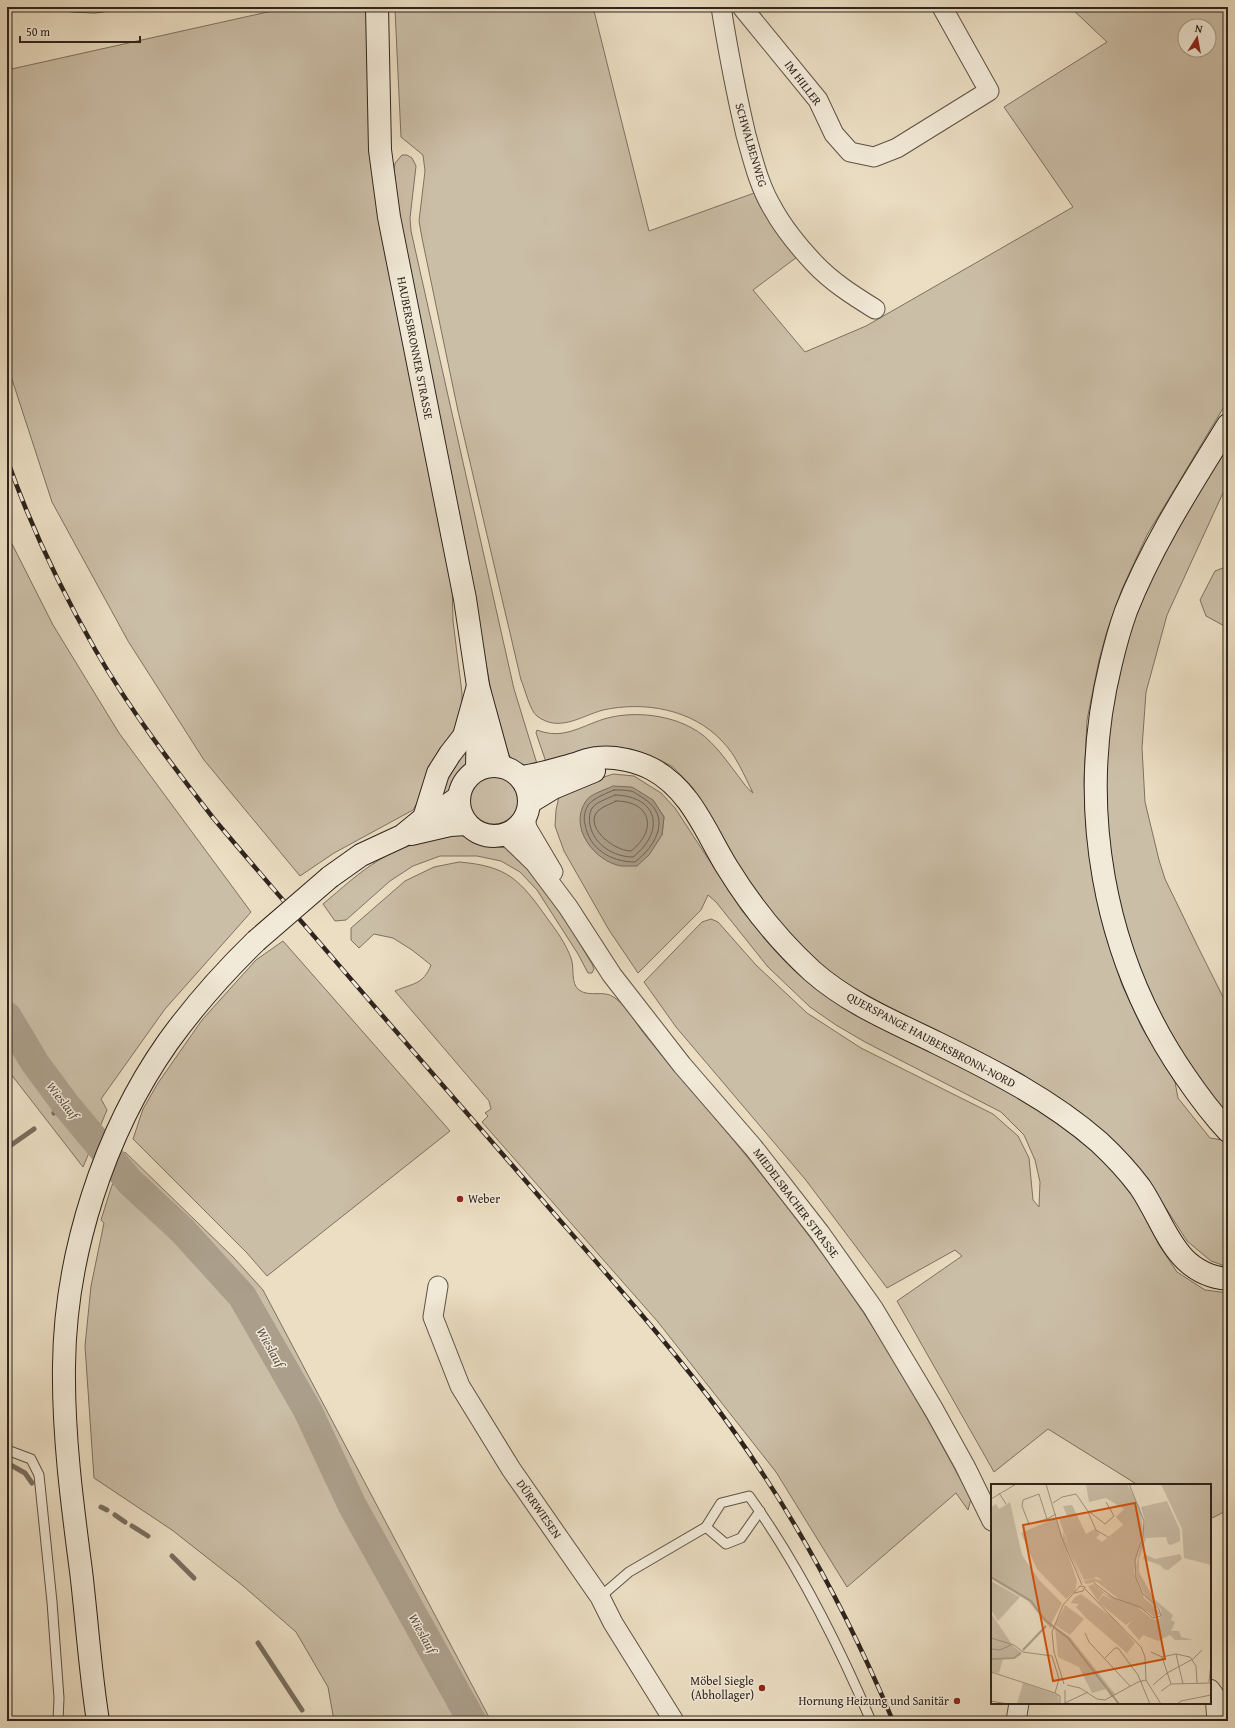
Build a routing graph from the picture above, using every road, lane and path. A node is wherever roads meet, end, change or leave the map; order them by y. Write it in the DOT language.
graph roads {
  1 [pos="72,7"];
  2 [pos="103,7"];
  3 [pos="377,7"];
  4 [pos="721,7"];
  5 [pos="742,7"];
  6 [pos="942,7"];
  7 [pos="875,309"];
  8 [pos="1228,425"];
  9 [pos="478,686"];
  10 [pos="635,763"];
  11 [pos="500,766"];
  12 [pos="477,769"];
  13 [pos="521,777"];
  14 [pos="459,797"];
  15 [pos="528,810"];
  16 [pos="424,818"];
  17 [pos="467,824"];
  18 [pos="505,834"];
  19 [pos="402,836"];
  20 [pos="568,906"];
  21 [pos="1228,1131"];
  22 [pos="1228,1279"];
  23 [pos="438,1286"];
  24 [pos="7,1450"];
  25 [pos="760,1511"];
  26 [pos="991,1519"];
  27 [pos="706,1527"];
  28 [pos="600,1597"];
  29 [pos="1218,1692"];
  30 [pos="1019,1704"];
  31 [pos="95,1715"];
  32 [pos="58,1721"];
  33 [pos="674,1721"];
  34 [pos="872,1721"];
  35 [pos="1016,1721"];
  36 [pos="1217,1721"];
  1 -- 2 [label="lane"];
  3 -- 9 [label="main road, HAUBERSBRONNER STRASSE"];
  4 -- 7 [label="street, SCHWALBENWEG"];
  5 -- 6 [label="street, IM HILLER"];
  8 -- 21 [label="main road"];
  9 -- 11 [label="main road"];
  9 -- 12 [label="main road"];
  9 -- 16 [label="main road"];
  10 -- 13 [label="main road, QUERSPANGE HAUBERSBRONN-NORD"];
  10 -- 15 [label="main road"];
  10 -- 22 [label="main road, QUERSPANGE HAUBERSBRONN-NORD"];
  11 -- 12 [label="main road"];
  11 -- 13 [label="main road"];
  12 -- 14 [label="main road"];
  13 -- 15 [label="main road"];
  14 -- 16 [label="main road"];
  14 -- 17 [label="main road"];
  15 -- 18 [label="main road"];
  15 -- 20 [label="street"];
  16 -- 19 [label="main road"];
  17 -- 18 [label="main road"];
  17 -- 19 [label="main road"];
  18 -- 20 [label="street"];
  19 -- 31 [label="main road, bridge"];
  20 -- 26 [label="street, MIEDELSBACHER STRASSE"];
  23 -- 28 [label="street, DÜRRWIESEN"];
  24 -- 32 [label="lane"];
  25 -- 27 [label="lane"];
  25 -- 27 [label="lane"];
  25 -- 34 [label="lane"];
  27 -- 28 [label="lane"];
  28 -- 33 [label="street, DÜRRWIESEN"];
  29 -- 36 [label="street"];
  30 -- 35 [label="street"];
}
